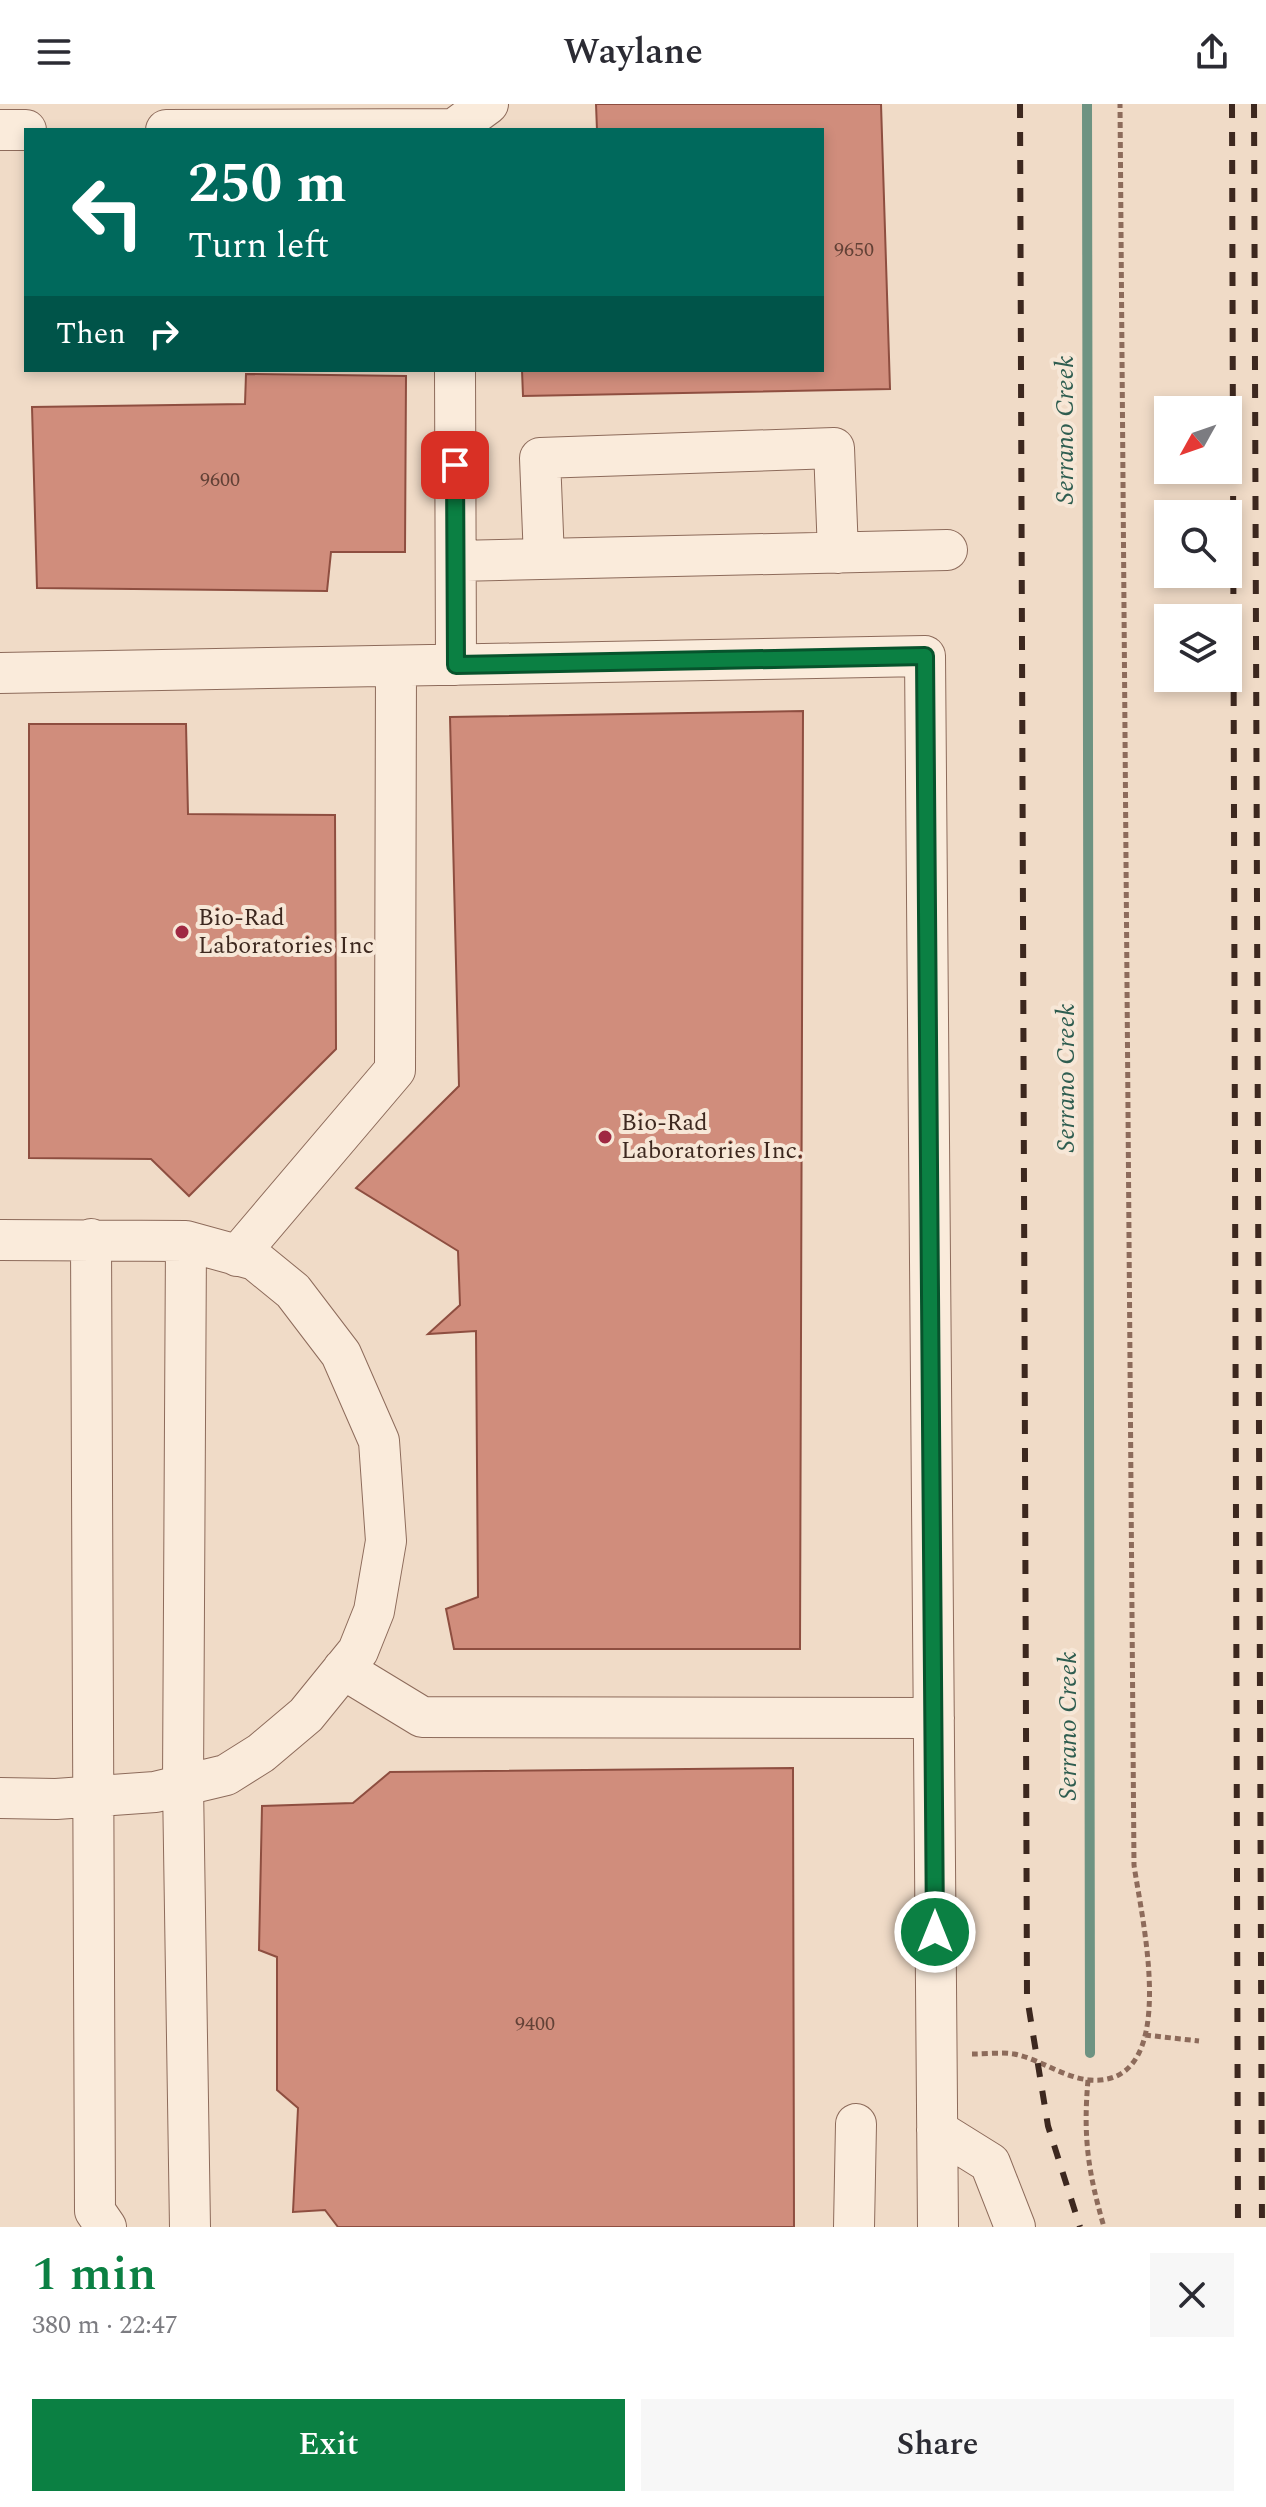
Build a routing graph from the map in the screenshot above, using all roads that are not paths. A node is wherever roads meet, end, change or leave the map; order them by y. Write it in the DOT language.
graph roads {
  1 [pos="308,104"];
  2 [pos="488,104"];
  3 [pos="310,128"];
  4 [pos="457,128"];
  5 [pos="0,130"];
  6 [pos="24,130"];
  7 [pos="455,372"];
  8 [pos="947,550"];
  9 [pos="838,553"];
  10 [pos="544,559"];
  11 [pos="456,561"];
  12 [pos="456,665"];
  13 [pos="396,666"];
  14 [pos="0,673"];
  15 [pos="91,1239"];
  16 [pos="0,1240"];
  17 [pos="186,1241"];
  18 [pos="237,1256"];
  19 [pos="343,1669"];
  20 [pos="934,1718"];
  21 [pos="183,1785"];
  22 [pos="93,1796"];
  23 [pos="0,1798"];
  24 [pos="856,2124"];
  25 [pos="937,2130"];
  26 [pos="106,2227"];
  27 [pos="190,2227"];
  28 [pos="854,2227"];
  29 [pos="938,2227"];
  30 [pos="1015,2227"];
  1 -- 3 [label="lane"];
  2 -- 4 [label="lane"];
  5 -- 6 [label="lane"];
  7 -- 11 [label="lane"];
  8 -- 9 [label="lane"];
  9 -- 10 [label="lane"];
  9 -- 10 [label="lane"];
  10 -- 11 [label="lane"];
  11 -- 12 [label="lane"];
  12 -- 13 [label="lane"];
  12 -- 20 [label="lane"];
  13 -- 14 [label="lane"];
  13 -- 18 [label="lane"];
  15 -- 16 [label="lane"];
  15 -- 17 [label="lane"];
  15 -- 22 [label="lane"];
  17 -- 18 [label="lane"];
  17 -- 21 [label="lane"];
  18 -- 19 [label="lane"];
  19 -- 20 [label="lane"];
  19 -- 21 [label="lane"];
  20 -- 25 [label="lane"];
  21 -- 22 [label="lane"];
  21 -- 27 [label="lane"];
  22 -- 23 [label="lane"];
  22 -- 26 [label="lane"];
  24 -- 28 [label="lane"];
  25 -- 29 [label="lane"];
  25 -- 30 [label="lane"];
}
